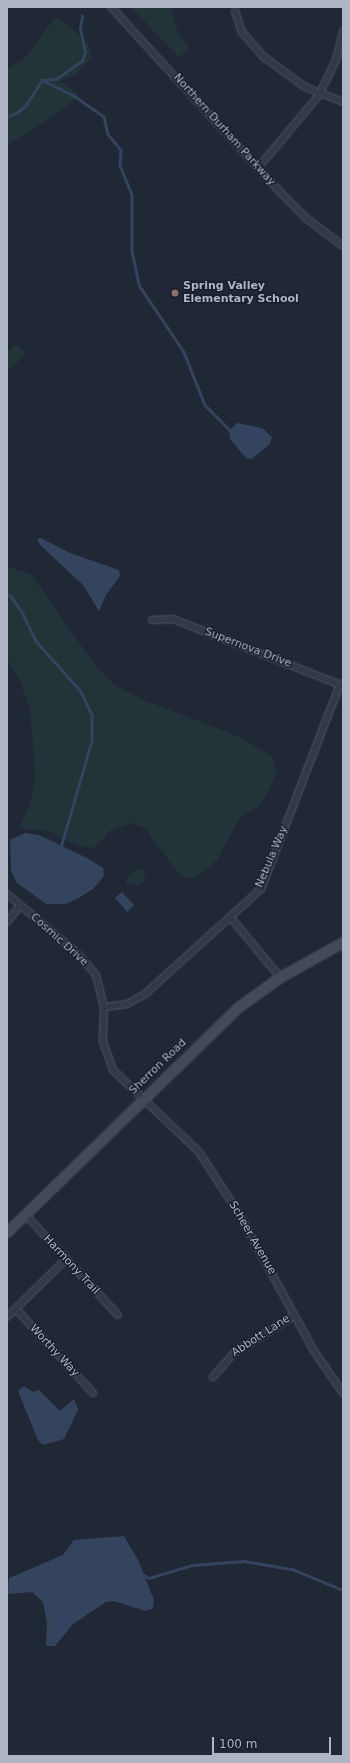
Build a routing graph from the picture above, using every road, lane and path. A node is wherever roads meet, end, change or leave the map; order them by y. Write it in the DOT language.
graph roads {
  1 [pos="111,7"];
  2 [pos="235,11"];
  3 [pos="343,31"];
  4 [pos="319,95"];
  5 [pos="343,102"];
  6 [pos="258,168"];
  7 [pos="343,246"];
  8 [pos="152,620"];
  9 [pos="342,685"];
  10 [pos="7,894"];
  11 [pos="20,906"];
  12 [pos="231,918"];
  13 [pos="7,922"];
  14 [pos="343,942"];
  15 [pos="280,977"];
  16 [pos="104,1007"];
  17 [pos="141,1100"];
  18 [pos="25,1214"];
  19 [pos="7,1232"];
  20 [pos="66,1259"];
  21 [pos="16,1309"];
  22 [pos="118,1315"];
  23 [pos="295,1315"];
  24 [pos="7,1317"];
  25 [pos="213,1377"];
  26 [pos="93,1393"];
  27 [pos="343,1394"];
  1 -- 6 [label="street, Northern Durham Parkway"];
  2 -- 4 [label="street"];
  3 -- 4 [label="street"];
  4 -- 5 [label="street"];
  4 -- 6 [label="street"];
  6 -- 7 [label="street, Northern Durham Parkway"];
  8 -- 9 [label="street, Supernova Drive"];
  9 -- 12 [label="street, Nebula Way"];
  10 -- 11 [label="street, Cosmic Drive"];
  11 -- 13 [label="street"];
  11 -- 16 [label="street, Cosmic Drive"];
  12 -- 15 [label="street"];
  12 -- 16 [label="street, Nebula Way"];
  14 -- 15 [label="main road, Sherron Road"];
  15 -- 17 [label="main road, Sherron Road"];
  16 -- 17 [label="street, Cosmic Drive"];
  17 -- 18 [label="main road, Sherron Road"];
  17 -- 23 [label="street, Scheer Avenue"];
  18 -- 19 [label="main road, Sherron Road"];
  18 -- 20 [label="street, Harmony Trail"];
  20 -- 21 [label="street"];
  20 -- 22 [label="street, Harmony Trail"];
  21 -- 24 [label="street"];
  21 -- 26 [label="street, Worthy Way"];
  23 -- 25 [label="street, Abbott Lane"];
  23 -- 27 [label="street, Scheer Avenue"];
}
